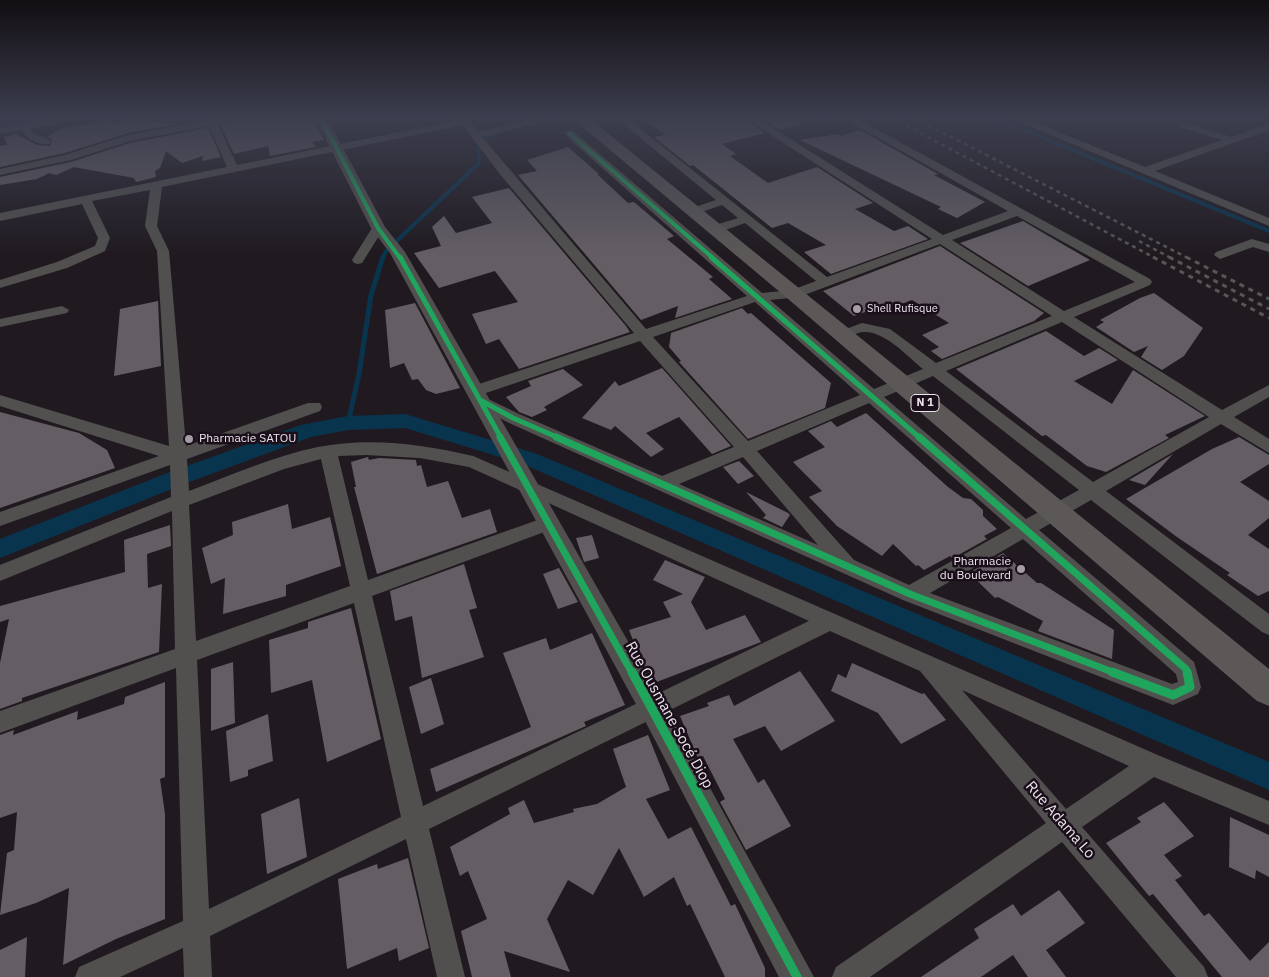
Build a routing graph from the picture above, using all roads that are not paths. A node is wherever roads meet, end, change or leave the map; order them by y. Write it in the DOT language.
graph roads {
  1 [pos="40,164"];
  2 [pos="231,164"];
  3 [pos="260,164"];
  4 [pos="346,164"];
  5 [pos="499,164"];
  6 [pos="624,164"];
  7 [pos="634,164"];
  8 [pos="678,164"];
  9 [pos="822,164"];
  10 [pos="930,164"];
  11 [pos="1127,164"];
  12 [pos="1166,164"];
  13 [pos="233,169"];
  14 [pos="1145,171"];
  15 [pos="0,172"];
  16 [pos="156,185"];
  17 [pos="86,200"];
  18 [pos="724,201"];
  19 [pos="693,210"];
  20 [pos="1017,212"];
  21 [pos="0,216"];
  22 [pos="746,219"];
  23 [pos="1269,222"];
  24 [pos="716,229"];
  25 [pos="388,239"];
  26 [pos="942,240"];
  27 [pos="1269,248"];
  28 [pos="1220,254"];
  29 [pos="358,260"];
  30 [pos="825,282"];
  31 [pos="0,284"];
  32 [pos="794,294"];
  33 [pos="757,297"];
  34 [pos="62,310"];
  35 [pos="1062,316"];
  36 [pos="0,323"];
  37 [pos="643,335"];
  38 [pos="843,335"];
  39 [pos="935,369"];
  40 [pos="902,384"];
  41 [pos="1269,390"];
  42 [pos="872,396"];
  43 [pos="0,400"];
  44 [pos="481,401"];
  45 [pos="314,407"];
  46 [pos="1221,416"];
  47 [pos="1269,447"];
  48 [pos="746,449"];
  49 [pos="328,451"];
  50 [pos="178,460"];
  51 [pos="522,477"];
  52 [pos="661,484"];
  53 [pos="1092,490"];
  54 [pos="180,498"];
  55 [pos="1054,512"];
  56 [pos="0,519"];
  57 [pos="549,523"];
  58 [pos="1024,529"];
  59 [pos="850,568"];
  60 [pos="0,573"];
  61 [pos="360,590"];
  62 [pos="910,594"];
  63 [pos="830,621"];
  64 [pos="1269,626"];
  65 [pos="186,654"];
  66 [pos="925,664"];
  67 [pos="1266,684"];
  68 [pos="652,708"];
  69 [pos="0,722"];
  70 [pos="1152,764"];
  71 [pos="1269,813"];
  72 [pos="415,823"];
  73 [pos="1064,825"];
  74 [pos="196,929"];
  75 [pos="89,977"];
  76 [pos="198,977"];
  77 [pos="451,977"];
  78 [pos="798,977"];
  79 [pos="846,977"];
  80 [pos="1194,977"];
  1 -- 15 [label="street"];
  2 -- 13 [label="street"];
  3 -- 13 [label="street"];
  4 -- 25 [label="street, Rue Ousmane Socé Diop"];
  5 -- 37 [label="street"];
  6 -- 33 [label="street"];
  7 -- 19 [label="highway, N 1"];
  8 -- 18 [label="street"];
  9 -- 26 [label="street"];
  10 -- 20 [label="street"];
  11 -- 14 [label="street"];
  12 -- 14 [label="street"];
  13 -- 16 [label="street"];
  14 -- 23 [label="street"];
  16 -- 17 [label="street"];
  16 -- 50 [label="street"];
  17 -- 21 [label="street"];
  17 -- 31 [label="street"];
  18 -- 19 [label="street"];
  18 -- 22 [label="street"];
  19 -- 24 [label="highway, N 1"];
  20 -- 26 [label="street"];
  20 -- 35 [label="street"];
  22 -- 24 [label="street"];
  22 -- 30 [label="street"];
  24 -- 32 [label="highway, N 1"];
  25 -- 29 [label="street"];
  25 -- 44 [label="street, Rue Ousmane Socé Diop"];
  26 -- 30 [label="street"];
  26 -- 35 [label="street"];
  27 -- 28 [label="street"];
  30 -- 32 [label="street"];
  32 -- 33 [label="street"];
  32 -- 38 [label="highway, N 1"];
  33 -- 37 [label="street"];
  33 -- 42 [label="street"];
  34 -- 36 [label="street"];
  35 -- 39 [label="street"];
  35 -- 46 [label="street"];
  37 -- 44 [label="street"];
  37 -- 48 [label="street"];
  38 -- 39 [label="street"];
  38 -- 40 [label="highway, N 1"];
  39 -- 40 [label="street"];
  39 -- 53 [label="street"];
  40 -- 42 [label="street"];
  40 -- 55 [label="highway, N 1"];
  41 -- 46 [label="street"];
  42 -- 48 [label="street"];
  42 -- 58 [label="street"];
  43 -- 50 [label="street"];
  44 -- 51 [label="street, Rue Ousmane Socé Diop"];
  44 -- 52 [label="street"];
  45 -- 50 [label="street"];
  46 -- 47 [label="street"];
  46 -- 53 [label="street"];
  48 -- 52 [label="street"];
  48 -- 59 [label="street"];
  49 -- 51 [label="street"];
  49 -- 54 [label="street"];
  49 -- 61 [label="street"];
  50 -- 54 [label="street"];
  50 -- 56 [label="street"];
  51 -- 57 [label="street, Rue Ousmane Socé Diop"];
  51 -- 63 [label="street"];
  52 -- 59 [label="street"];
  53 -- 55 [label="street"];
  53 -- 64 [label="street"];
  54 -- 60 [label="street"];
  54 -- 65 [label="street"];
  55 -- 58 [label="street"];
  55 -- 67 [label="highway, N 1"];
  57 -- 61 [label="street"];
  57 -- 68 [label="street, Rue Ousmane Socé Diop"];
  58 -- 62 [label="street"];
  58 -- 62 [label="street"];
  59 -- 62 [label="street"];
  61 -- 65 [label="street"];
  61 -- 72 [label="street"];
  63 -- 66 [label="street"];
  63 -- 68 [label="street"];
  65 -- 69 [label="street"];
  65 -- 74 [label="street"];
  66 -- 70 [label="street"];
  66 -- 73 [label="street, Rue Adama Lo"];
  68 -- 72 [label="street"];
  68 -- 78 [label="street, Rue Ousmane Socé Diop"];
  70 -- 71 [label="street"];
  70 -- 73 [label="street"];
  72 -- 74 [label="street"];
  72 -- 77 [label="street"];
  73 -- 79 [label="street"];
  73 -- 80 [label="street, Rue Adama Lo"];
  74 -- 75 [label="street"];
  74 -- 76 [label="street"];
}
